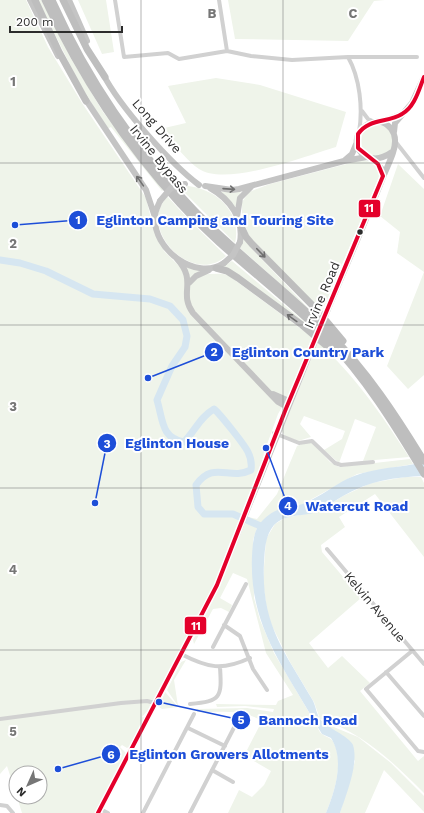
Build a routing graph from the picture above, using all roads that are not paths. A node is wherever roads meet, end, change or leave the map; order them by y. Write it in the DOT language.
graph roads {
  1 [pos="30,0"];
  2 [pos="36,0"];
  3 [pos="45,0"];
  4 [pos="52,0"];
  5 [pos="63,0"];
  6 [pos="69,0"];
  7 [pos="115,0"];
  8 [pos="219,0"];
  9 [pos="228,51"];
  10 [pos="348,57"];
  11 [pos="417,57"];
  12 [pos="104,77"];
  13 [pos="424,77"];
  14 [pos="86,101"];
  15 [pos="362,111"];
  16 [pos="402,114"];
  17 [pos="378,122"];
  18 [pos="394,132"];
  19 [pos="357,139"];
  20 [pos="396,141"];
  21 [pos="392,151"];
  22 [pos="405,154"];
  23 [pos="367,157"];
  24 [pos="374,160"];
  25 [pos="344,161"];
  26 [pos="383,176"];
  27 [pos="424,178"];
  28 [pos="202,185"];
  29 [pos="252,186"];
  30 [pos="155,217"];
  31 [pos="238,219"];
  32 [pos="177,259"];
  33 [pos="213,269"];
  34 [pos="188,285"];
  35 [pos="328,335"];
  36 [pos="354,370"];
  37 [pos="369,378"];
  38 [pos="272,393"];
  39 [pos="278,402"];
  40 [pos="288,404"];
  41 [pos="275,434"];
  42 [pos="416,454"];
  43 [pos="424,461"];
  44 [pos="373,462"];
  45 [pos="424,474"];
  46 [pos="327,549"];
  47 [pos="246,584"];
  48 [pos="224,625"];
  49 [pos="213,647"];
  50 [pos="412,651"];
  51 [pos="181,654"];
  52 [pos="250,658"];
  53 [pos="424,664"];
  54 [pos="220,667"];
  55 [pos="386,672"];
  56 [pos="267,690"];
  57 [pos="155,703"];
  58 [pos="190,704"];
  59 [pos="194,714"];
  60 [pos="240,716"];
  61 [pos="424,716"];
  62 [pos="0,719"];
  63 [pos="188,728"];
  64 [pos="224,746"];
  65 [pos="424,752"];
  66 [pos="212,770"];
  67 [pos="233,782"];
  68 [pos="0,806"];
  69 [pos="99,811"];
  70 [pos="13,813"];
  71 [pos="108,813"];
  72 [pos="143,813"];
  73 [pos="190,813"];
  1 -- 14 [label="main road"];
  2 -- 14 [label="highway"];
  3 -- 35 [label="highway, Irvine Bypass"];
  4 -- 35 [label="highway, Irvine Bypass"];
  5 -- 12 [label="highway"];
  6 -- 12 [label="main road, Long Drive"];
  7 -- 9 [label="street"];
  8 -- 9 [label="street"];
  9 -- 10 [label="street"];
  10 -- 11 [label="street"];
  10 -- 15 [label="street"];
  12 -- 28 [label="main road, Long Drive"];
  13 -- 16 [label="main road"];
  30 -- 14 [label="main road, one-way"];
  15 -- 17 [label="street"];
  15 -- 19 [label="street"];
  16 -- 17 [label="main road"];
  16 -- 18 [label="main road"];
  17 -- 18 [label="main road"];
  17 -- 19 [label="main road"];
  18 -- 20 [label="main road"];
  19 -- 23 [label="main road"];
  19 -- 25 [label="main road"];
  20 -- 21 [label="main road"];
  20 -- 22 [label="street"];
  21 -- 22 [label="street"];
  21 -- 24 [label="main road"];
  21 -- 26 [label="main road, Irvine Road"];
  22 -- 27 [label="street"];
  23 -- 24 [label="main road"];
  23 -- 25 [label="main road"];
  24 -- 26 [label="main road"];
  25 -- 29 [label="main road"];
  26 -- 40 [label="main road, Irvine Road, bridge"];
  28 -- 29 [label="main road, one-way"];
  28 -- 30 [label="main road, bridge"];
  28 -- 31 [label="main road"];
  29 -- 31 [label="main road"];
  30 -- 32 [label="main road"];
  31 -- 33 [label="main road, bridge"];
  31 -- 37 [label="highway, one-way"];
  32 -- 33 [label="main road"];
  32 -- 34 [label="main road"];
  33 -- 34 [label="main road"];
  36 -- 33 [label="highway, one-way"];
  34 -- 38 [label="main road"];
  35 -- 36 [label="highway"];
  35 -- 37 [label="highway"];
  36 -- 42 [label="highway"];
  37 -- 42 [label="highway"];
  38 -- 39 [label="main road"];
  38 -- 40 [label="main road"];
  39 -- 40 [label="main road"];
  39 -- 41 [label="main road"];
  40 -- 41 [label="main road, Irvine Road"];
  41 -- 44 [label="street"];
  41 -- 51 [label="main road, Irvine Road"];
  42 -- 43 [label="highway"];
  42 -- 45 [label="highway"];
  46 -- 50 [label="street, Kelvin Avenue"];
  47 -- 48 [label="street"];
  48 -- 49 [label="street"];
  48 -- 52 [label="street"];
  50 -- 53 [label="street, Kelvin Avenue"];
  50 -- 55 [label="street"];
  51 -- 54 [label="street"];
  51 -- 57 [label="main road, Irvine Road"];
  52 -- 54 [label="street"];
  52 -- 56 [label="street"];
  54 -- 58 [label="street"];
  55 -- 61 [label="street"];
  55 -- 65 [label="street"];
  57 -- 62 [label="street"];
  57 -- 69 [label="main road, Irvine Road"];
  59 -- 63 [label="street"];
  60 -- 64 [label="street"];
  63 -- 64 [label="street"];
  63 -- 72 [label="street"];
  64 -- 66 [label="street"];
  66 -- 67 [label="street"];
  66 -- 73 [label="street"];
  68 -- 70 [label="street"];
  69 -- 71 [label="street"];
}
